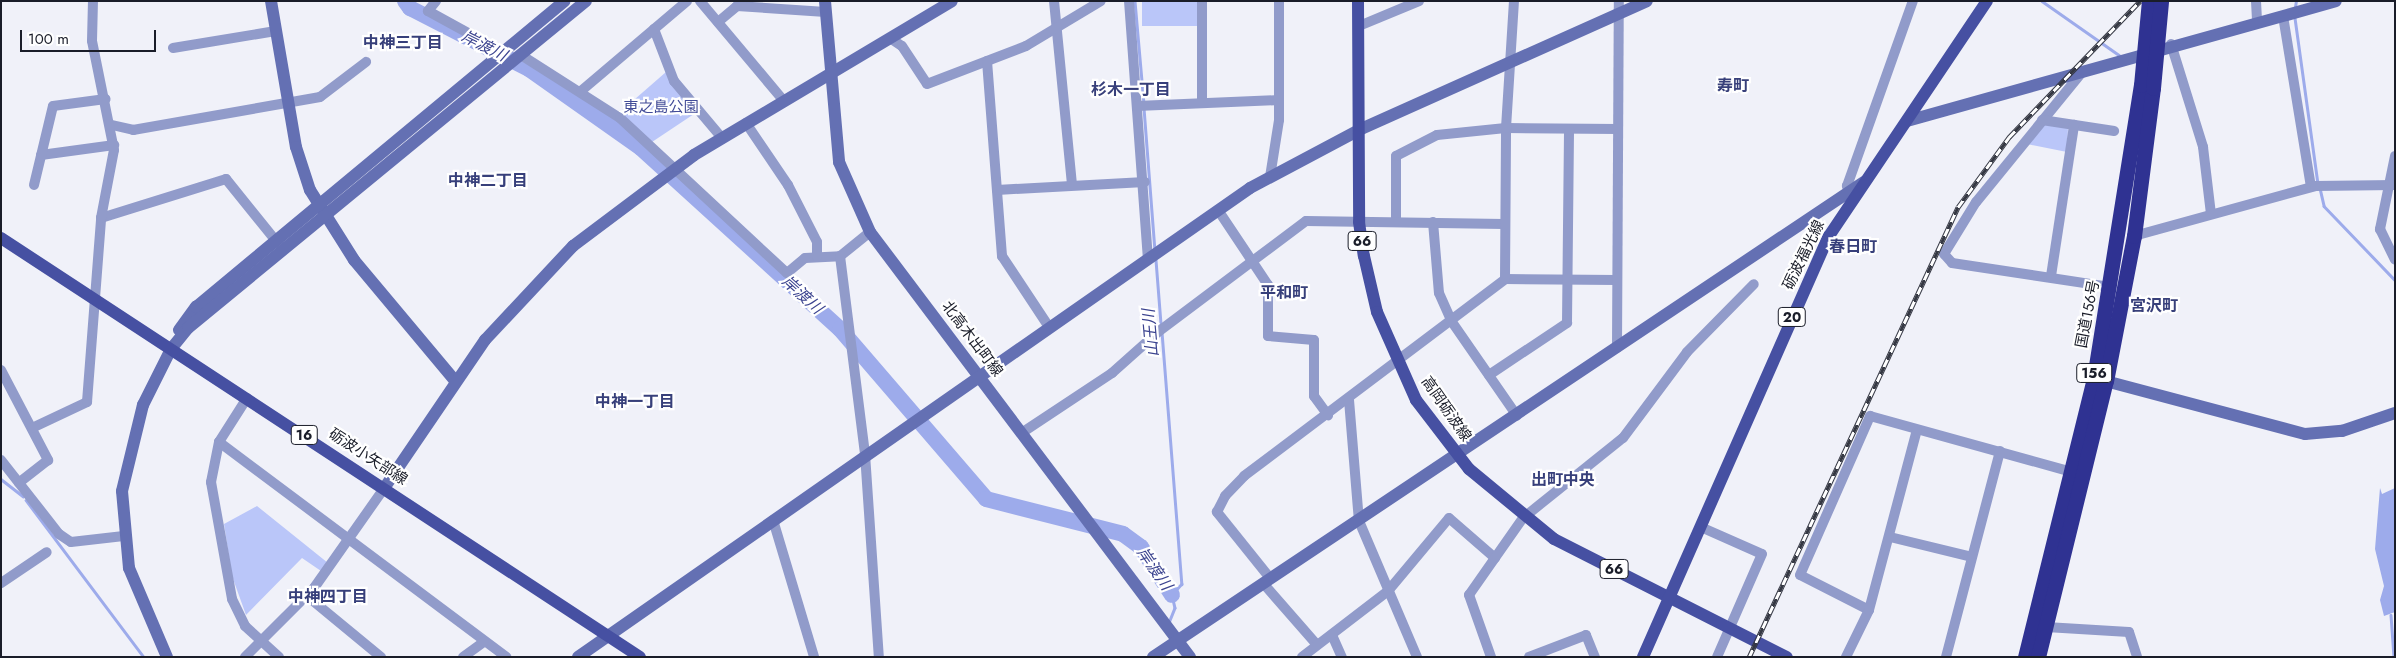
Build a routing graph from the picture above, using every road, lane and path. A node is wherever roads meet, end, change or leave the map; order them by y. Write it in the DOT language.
graph roads {
  1 [pos="93,1"];
  2 [pos="271,1"];
  3 [pos="436,1"];
  4 [pos="564,1"];
  5 [pos="586,1"];
  6 [pos="687,1"];
  7 [pos="700,1"];
  8 [pos="952,1"];
  9 [pos="1054,1"];
  10 [pos="1101,1"];
  11 [pos="1129,1"];
  12 [pos="1202,1"];
  13 [pos="1280,1"];
  14 [pos="1358,1"];
  15 [pos="1419,1"];
  16 [pos="1514,1"];
  17 [pos="1647,1"];
  18 [pos="1913,1"];
  19 [pos="1987,1"];
  20 [pos="2149,1"];
  21 [pos="2161,1"];
  22 [pos="2256,1"];
  23 [pos="2336,1"];
  24 [pos="740,4"];
  25 [pos="778,5"];
  26 [pos="825,6"];
  27 [pos="1904,6"];
  28 [pos="1619,8"];
  29 [pos="2283,16"];
  30 [pos="718,22"];
  31 [pos="2257,22"];
  32 [pos="1359,26"];
  33 [pos="1058,27"];
  34 [pos="654,29"];
  35 [pos="276,30"];
  36 [pos="890,38"];
  37 [pos="2171,44"];
  38 [pos="173,48"];
  39 [pos="503,52"];
  40 [pos="521,56"];
  41 [pos="987,61"];
  42 [pos="366,62"];
  43 [pos="1509,62"];
  44 [pos="2086,69"];
  45 [pos="830,75"];
  46 [pos="2147,87"];
  47 [pos="581,90"];
  48 [pos="106,99"];
  49 [pos="1280,100"];
  50 [pos="784,102"];
  51 [pos="1202,102"];
  52 [pos="289,104"];
  53 [pos="1137,106"];
  54 [pos="2042,120"];
  55 [pos="1907,121"];
  56 [pos="746,123"];
  57 [pos="112,125"];
  58 [pos="2074,125"];
  59 [pos="1506,128"];
  60 [pos="1361,129"];
  61 [pos="1569,129"];
  62 [pos="1618,129"];
  63 [pos="2114,131"];
  64 [pos="722,138"];
  65 [pos="114,146"];
  66 [pos="41,155"];
  67 [pos="2395,156"];
  68 [pos="673,168"];
  69 [pos="1270,177"];
  70 [pos="1145,182"];
  71 [pos="1864,182"];
  72 [pos="1072,184"];
  73 [pos="34,185"];
  74 [pos="2392,186"];
  75 [pos="2311,187"];
  76 [pos="997,190"];
  77 [pos="1850,192"];
  78 [pos="319,204"];
  79 [pos="1218,210"];
  80 [pos="2211,214"];
  81 [pos="324,217"];
  82 [pos="100,218"];
  83 [pos="1396,221"];
  84 [pos="1360,222"];
  85 [pos="1433,222"];
  86 [pos="1504,224"];
  87 [pos="870,232"];
  88 [pos="2134,236"];
  89 [pos="1,238"];
  90 [pos="275,241"];
  91 [pos="284,251"];
  92 [pos="840,256"];
  93 [pos="817,257"];
  94 [pos="1148,257"];
  95 [pos="1254,260"];
  96 [pos="2395,260"];
  97 [pos="2051,276"];
  98 [pos="1505,279"];
  99 [pos="1567,280"];
  100 [pos="1617,280"];
  101 [pos="1754,284"];
  102 [pos="2111,287"];
  103 [pos="94,297"];
  104 [pos="1452,322"];
  105 [pos="1048,327"];
  106 [pos="1617,348"];
  107 [pos="172,349"];
  108 [pos="1397,365"];
  109 [pos="1,370"];
  110 [pos="1489,375"];
  111 [pos="980,376"];
  112 [pos="2100,379"];
  113 [pos="455,381"];
  114 [pos="247,398"];
  115 [pos="1349,400"];
  116 [pos="2395,413"];
  117 [pos="1328,415"];
  118 [pos="1517,416"];
  119 [pos="32,428"];
  120 [pos="1917,430"];
  121 [pos="1023,432"];
  122 [pos="219,442"];
  123 [pos="2000,451"];
  124 [pos="865,454"];
  125 [pos="1459,456"];
  126 [pos="1,460"];
  127 [pos="2072,472"];
  128 [pos="19,483"];
  129 [pos="385,487"];
  130 [pos="1523,518"];
  131 [pos="772,520"];
  132 [pos="1359,521"];
  133 [pos="1703,528"];
  134 [pos="124,536"];
  135 [pos="1890,536"];
  136 [pos="346,541"];
  137 [pos="47,552"];
  138 [pos="1972,557"];
  139 [pos="1495,558"];
  140 [pos="1267,581"];
  141 [pos="1,583"];
  142 [pos="1388,591"];
  143 [pos="306,596"];
  144 [pos="1671,598"];
  145 [pos="1869,610"];
  146 [pos="2046,627"];
  147 [pos="1732,629"];
  148 [pos="1332,635"];
  149 [pos="605,636"];
  150 [pos="1177,640"];
  151 [pos="484,642"];
  152 [pos="262,643"];
  153 [pos="1316,645"];
  154 [pos="1158,655"];
  155 [pos="167,657"];
  156 [pos="245,657"];
  157 [pos="279,657"];
  158 [pos="381,657"];
  159 [pos="463,657"];
  160 [pos="506,657"];
  161 [pos="578,657"];
  162 [pos="640,657"];
  163 [pos="814,657"];
  164 [pos="879,657"];
  165 [pos="1190,657"];
  166 [pos="1302,657"];
  167 [pos="1342,657"];
  168 [pos="1417,657"];
  169 [pos="1491,657"];
  170 [pos="1529,657"];
  171 [pos="1595,657"];
  172 [pos="1643,657"];
  173 [pos="1717,657"];
  174 [pos="1787,657"];
  175 [pos="1846,657"];
  176 [pos="1946,657"];
  177 [pos="2025,657"];
  178 [pos="2038,657"];
  179 [pos="2137,657"];
  1 -- 48 [label="street"];
  2 -- 35 [label="street"];
  3 -- 39 [label="street"];
  4 -- 39 [label="street"];
  5 -- 40 [label="street"];
  6 -- 34 [label="street"];
  7 -- 30 [label="street"];
  8 -- 36 [label="street"];
  9 -- 33 [label="street"];
  10 -- 33 [label="street"];
  11 -- 53 [label="street"];
  12 -- 51 [label="street"];
  13 -- 49 [label="street"];
  14 -- 32 [label="main road, 高岡砺波線 / 66"];
  15 -- 32 [label="street"];
  16 -- 43 [label="street"];
  17 -- 28 [label="street"];
  18 -- 27 [label="street"];
  19 -- 55 [label="main road, 砺波福光線 / 20"];
  20 -- 46 [label="highway, 国道156号 / 156, bridge"];
  21 -- 46 [label="highway, 国道156号 / 156, bridge"];
  22 -- 31 [label="street"];
  23 -- 29 [label="street"];
  24 -- 25 [label="street"];
  24 -- 30 [label="street"];
  25 -- 26 [label="street"];
  26 -- 45 [label="street, 北高木出町線"];
  27 -- 77 [label="street"];
  28 -- 43 [label="street"];
  28 -- 62 [label="street"];
  29 -- 31 [label="street"];
  29 -- 75 [label="street"];
  30 -- 50 [label="street"];
  31 -- 37 [label="street"];
  32 -- 60 [label="main road, 高岡砺波線 / 66"];
  33 -- 41 [label="street"];
  33 -- 72 [label="street"];
  34 -- 47 [label="street"];
  34 -- 64 [label="street"];
  35 -- 38 [label="street"];
  35 -- 52 [label="street"];
  36 -- 41 [label="street"];
  36 -- 45 [label="street"];
  37 -- 44 [label="street"];
  37 -- 80 [label="street"];
  39 -- 78 [label="street"];
  40 -- 47 [label="street"];
  40 -- 81 [label="street"];
  41 -- 76 [label="street"];
  42 -- 52 [label="street"];
  43 -- 59 [label="street"];
  43 -- 60 [label="street"];
  44 -- 54 [label="street"];
  44 -- 55 [label="street"];
  45 -- 50 [label="street"];
  45 -- 87 [label="street, 北高木出町線"];
  46 -- 88 [label="highway, 国道156号 / 156"];
  46 -- 102 [label="highway, 国道156号 / 156"];
  47 -- 68 [label="street"];
  48 -- 57 [label="street"];
  48 -- 66 [label="street"];
  49 -- 51 [label="street"];
  49 -- 69 [label="street"];
  50 -- 56 [label="street"];
  51 -- 53 [label="street"];
  52 -- 57 [label="street"];
  52 -- 78 [label="street"];
  53 -- 70 [label="street"];
  54 -- 58 [label="street"];
  54 -- 97 [label="street"];
  55 -- 71 [label="main road, 砺波福光線 / 20"];
  56 -- 64 [label="street"];
  56 -- 93 [label="street"];
  57 -- 65 [label="street"];
  58 -- 63 [label="street"];
  58 -- 97 [label="street"];
  59 -- 61 [label="street"];
  59 -- 83 [label="street"];
  59 -- 86 [label="street"];
  60 -- 69 [label="street"];
  60 -- 84 [label="main road, 高岡砺波線 / 66"];
  61 -- 62 [label="street"];
  61 -- 99 [label="street"];
  62 -- 100 [label="street"];
  64 -- 68 [label="street"];
  65 -- 66 [label="street"];
  65 -- 82 [label="street"];
  66 -- 73 [label="street"];
  67 -- 74 [label="street"];
  68 -- 93 [label="street"];
  68 -- 113 [label="street"];
  69 -- 79 [label="street"];
  70 -- 72 [label="street"];
  70 -- 94 [label="street"];
  71 -- 77 [label="street"];
  71 -- 133 [label="main road, 砺波福光線 / 20"];
  72 -- 76 [label="street"];
  74 -- 75 [label="street"];
  74 -- 96 [label="street"];
  75 -- 80 [label="street"];
  76 -- 105 [label="street"];
  77 -- 106 [label="street"];
  78 -- 81 [label="street"];
  78 -- 90 [label="street"];
  79 -- 94 [label="street"];
  79 -- 95 [label="street"];
  80 -- 88 [label="street"];
  81 -- 91 [label="street"];
  81 -- 113 [label="street"];
  82 -- 90 [label="street"];
  82 -- 103 [label="street"];
  83 -- 84 [label="street"];
  83 -- 85 [label="street"];
  84 -- 95 [label="street"];
  84 -- 108 [label="main road, 高岡砺波線 / 66"];
  85 -- 86 [label="street"];
  85 -- 104 [label="street"];
  86 -- 98 [label="street"];
  87 -- 92 [label="street"];
  87 -- 111 [label="street, 北高木出町線"];
  88 -- 112 [label="highway, 国道156号 / 156"];
  89 -- 103 [label="main road, 砺波小矢部線 / 16"];
  90 -- 91 [label="street"];
  90 -- 107 [label="street"];
  91 -- 107 [label="street"];
  92 -- 93 [label="street"];
  92 -- 124 [label="street"];
  94 -- 105 [label="street"];
  95 -- 117 [label="street"];
  95 -- 121 [label="street"];
  97 -- 102 [label="street"];
  98 -- 99 [label="street"];
  98 -- 104 [label="street"];
  99 -- 100 [label="street"];
  99 -- 110 [label="street"];
  100 -- 106 [label="street"];
  101 -- 130 [label="street"];
  102 -- 112 [label="highway, 国道156号 / 156"];
  103 -- 107 [label="main road, 砺波小矢部線 / 16"];
  103 -- 119 [label="street"];
  104 -- 108 [label="street"];
  104 -- 110 [label="street"];
  105 -- 111 [label="street"];
  106 -- 118 [label="street"];
  107 -- 114 [label="main road, 砺波小矢部線 / 16"];
  107 -- 134 [label="street"];
  108 -- 115 [label="street"];
  108 -- 125 [label="main road, 高岡砺波線 / 66"];
  109 -- 119 [label="street"];
  110 -- 118 [label="street"];
  111 -- 121 [label="street, 北高木出町線"];
  111 -- 124 [label="street"];
  112 -- 116 [label="street"];
  112 -- 127 [label="highway, 国道156号 / 156"];
  112 -- 146 [label="highway, 国道156号 / 156"];
  113 -- 129 [label="street"];
  114 -- 122 [label="street"];
  114 -- 129 [label="main road, 砺波小矢部線 / 16"];
  115 -- 117 [label="street"];
  115 -- 132 [label="street"];
  117 -- 140 [label="street"];
  118 -- 125 [label="street"];
  119 -- 128 [label="street"];
  120 -- 123 [label="street"];
  120 -- 135 [label="street"];
  120 -- 145 [label="street"];
  121 -- 150 [label="street, 北高木出町線"];
  122 -- 136 [label="street"];
  122 -- 152 [label="street"];
  123 -- 127 [label="street"];
  123 -- 138 [label="street"];
  124 -- 131 [label="street"];
  124 -- 164 [label="street"];
  125 -- 130 [label="main road, 高岡砺波線 / 66"];
  125 -- 132 [label="street"];
  126 -- 128 [label="street"];
  127 -- 177 [label="highway, 国道156号 / 156"];
  128 -- 134 [label="street"];
  129 -- 136 [label="street"];
  129 -- 149 [label="main road, 砺波小矢部線 / 16"];
  130 -- 139 [label="street"];
  130 -- 144 [label="main road, 高岡砺波線 / 66"];
  131 -- 149 [label="street"];
  131 -- 163 [label="street"];
  132 -- 140 [label="street"];
  132 -- 142 [label="street"];
  133 -- 144 [label="main road, 砺波福光線 / 20"];
  133 -- 147 [label="street"];
  134 -- 155 [label="street"];
  135 -- 138 [label="street"];
  135 -- 145 [label="street"];
  136 -- 143 [label="street"];
  136 -- 151 [label="street"];
  137 -- 141 [label="street"];
  138 -- 176 [label="street"];
  139 -- 142 [label="street"];
  139 -- 169 [label="street"];
  140 -- 150 [label="street"];
  140 -- 153 [label="street"];
  142 -- 148 [label="street"];
  142 -- 168 [label="street"];
  143 -- 152 [label="street"];
  143 -- 158 [label="street"];
  144 -- 147 [label="main road, 高岡砺波線 / 66"];
  144 -- 172 [label="main road, 砺波福光線 / 20"];
  145 -- 175 [label="street"];
  146 -- 178 [label="highway, 国道156号 / 156"];
  146 -- 179 [label="street"];
  147 -- 173 [label="street"];
  147 -- 174 [label="main road, 高岡砺波線 / 66"];
  148 -- 153 [label="street"];
  148 -- 167 [label="street"];
  149 -- 161 [label="street"];
  149 -- 162 [label="main road, 砺波小矢部線 / 16"];
  150 -- 154 [label="street"];
  150 -- 165 [label="street, 北高木出町線"];
  151 -- 159 [label="street"];
  151 -- 160 [label="street"];
  152 -- 156 [label="street"];
  152 -- 157 [label="street"];
  153 -- 166 [label="street"];
  170 -- 171 [label="street"];
}
